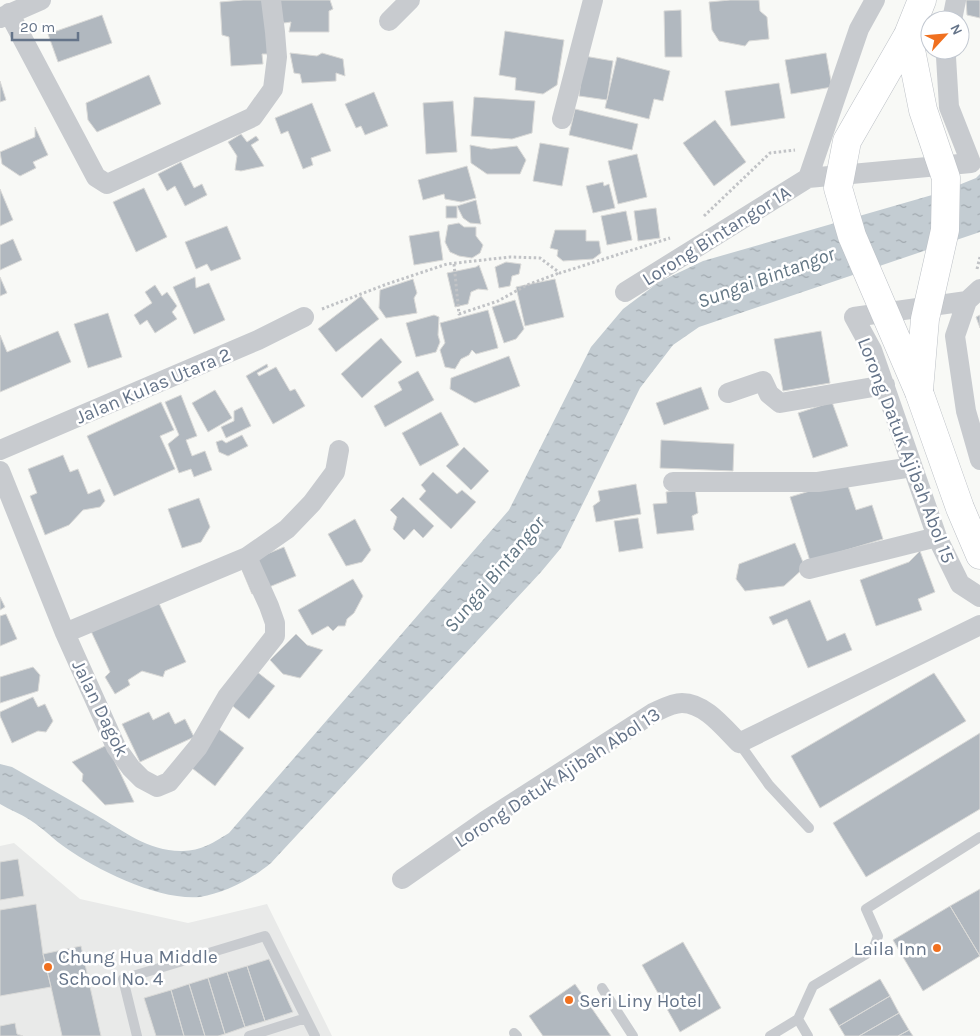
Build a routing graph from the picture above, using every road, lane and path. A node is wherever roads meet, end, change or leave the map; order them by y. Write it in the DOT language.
graph roads {
  1 [pos="41,0"];
  2 [pos="270,0"];
  3 [pos="410,0"];
  4 [pos="593,0"];
  5 [pos="875,0"];
  6 [pos="922,0"];
  7 [pos="5,15"];
  8 [pos="389,21"];
  9 [pos="908,35"];
  10 [pos="946,60"];
  11 [pos="562,119"];
  12 [pos="818,147"];
  13 [pos="808,178"];
  14 [pos="701,219"];
  15 [pos="678,235"];
  16 [pos="454,264"];
  17 [pos="560,273"];
  18 [pos="625,292"];
  19 [pos="973,295"];
  20 [pos="304,317"];
  21 [pos="885,385"];
  22 [pos="919,392"];
  23 [pos="728,393"];
  24 [pos="0,450"];
  25 [pos="339,450"];
  26 [pos="980,460"];
  27 [pos="912,467"];
  28 [pos="0,471"];
  29 [pos="673,482"];
  30 [pos="937,537"];
  31 [pos="980,555"];
  32 [pos="247,557"];
  33 [pos="809,569"];
  34 [pos="980,597"];
  35 [pos="980,625"];
  36 [pos="65,633"];
  37 [pos="739,743"];
  38 [pos="809,828"];
  39 [pos="980,837"];
  40 [pos="402,879"];
  41 [pos="602,988"];
  42 [pos="306,1018"];
  43 [pos="798,1019"];
  44 [pos="137,1036"];
  45 [pos="249,1036"];
  46 [pos="315,1036"];
  47 [pos="633,1036"];
  48 [pos="770,1036"];
  49 [pos="808,1036"];
  1 -- 7 [label="street"];
  2 -- 7 [label="street"];
  3 -- 8 [label="street"];
  4 -- 11 [label="street"];
  5 -- 12 [label="street"];
  6 -- 9 [label="main road"];
  9 -- 22 [label="main road, bridge"];
  9 -- 22 [label="main road, bridge"];
  10 -- 13 [label="street"];
  12 -- 13 [label="street"];
  12 -- 14 [label="path"];
  13 -- 18 [label="street, Lorong Bintangor 1A"];
  15 -- 17 [label="path"];
  16 -- 17 [label="path"];
  16 -- 17 [label="path"];
  16 -- 20 [label="path"];
  19 -- 21 [label="street, Lorong Datuk Ajibah Abol 15"];
  19 -- 26 [label="street"];
  20 -- 24 [label="street, Jalan Kulas Utara 2"];
  21 -- 23 [label="street"];
  21 -- 27 [label="street, Lorong Datuk Ajibah Abol 15"];
  22 -- 31 [label="main road"];
  25 -- 32 [label="street"];
  27 -- 29 [label="street"];
  27 -- 30 [label="street, Lorong Datuk Ajibah Abol 15"];
  28 -- 36 [label="street, Jalan Dagok"];
  30 -- 33 [label="street"];
  30 -- 34 [label="street, Lorong Datuk Ajibah Abol 15"];
  32 -- 36 [label="street"];
  32 -- 36 [label="street, Jalan Dagok"];
  35 -- 37 [label="street"];
  37 -- 38 [label="lane"];
  37 -- 40 [label="street, Lorong Datuk Ajibah Abol 13"];
  39 -- 43 [label="lane"];
  41 -- 47 [label="lane"];
  42 -- 44 [label="lane"];
  42 -- 45 [label="lane"];
  42 -- 46 [label="lane"];
  43 -- 48 [label="lane"];
  43 -- 49 [label="lane"];
}
